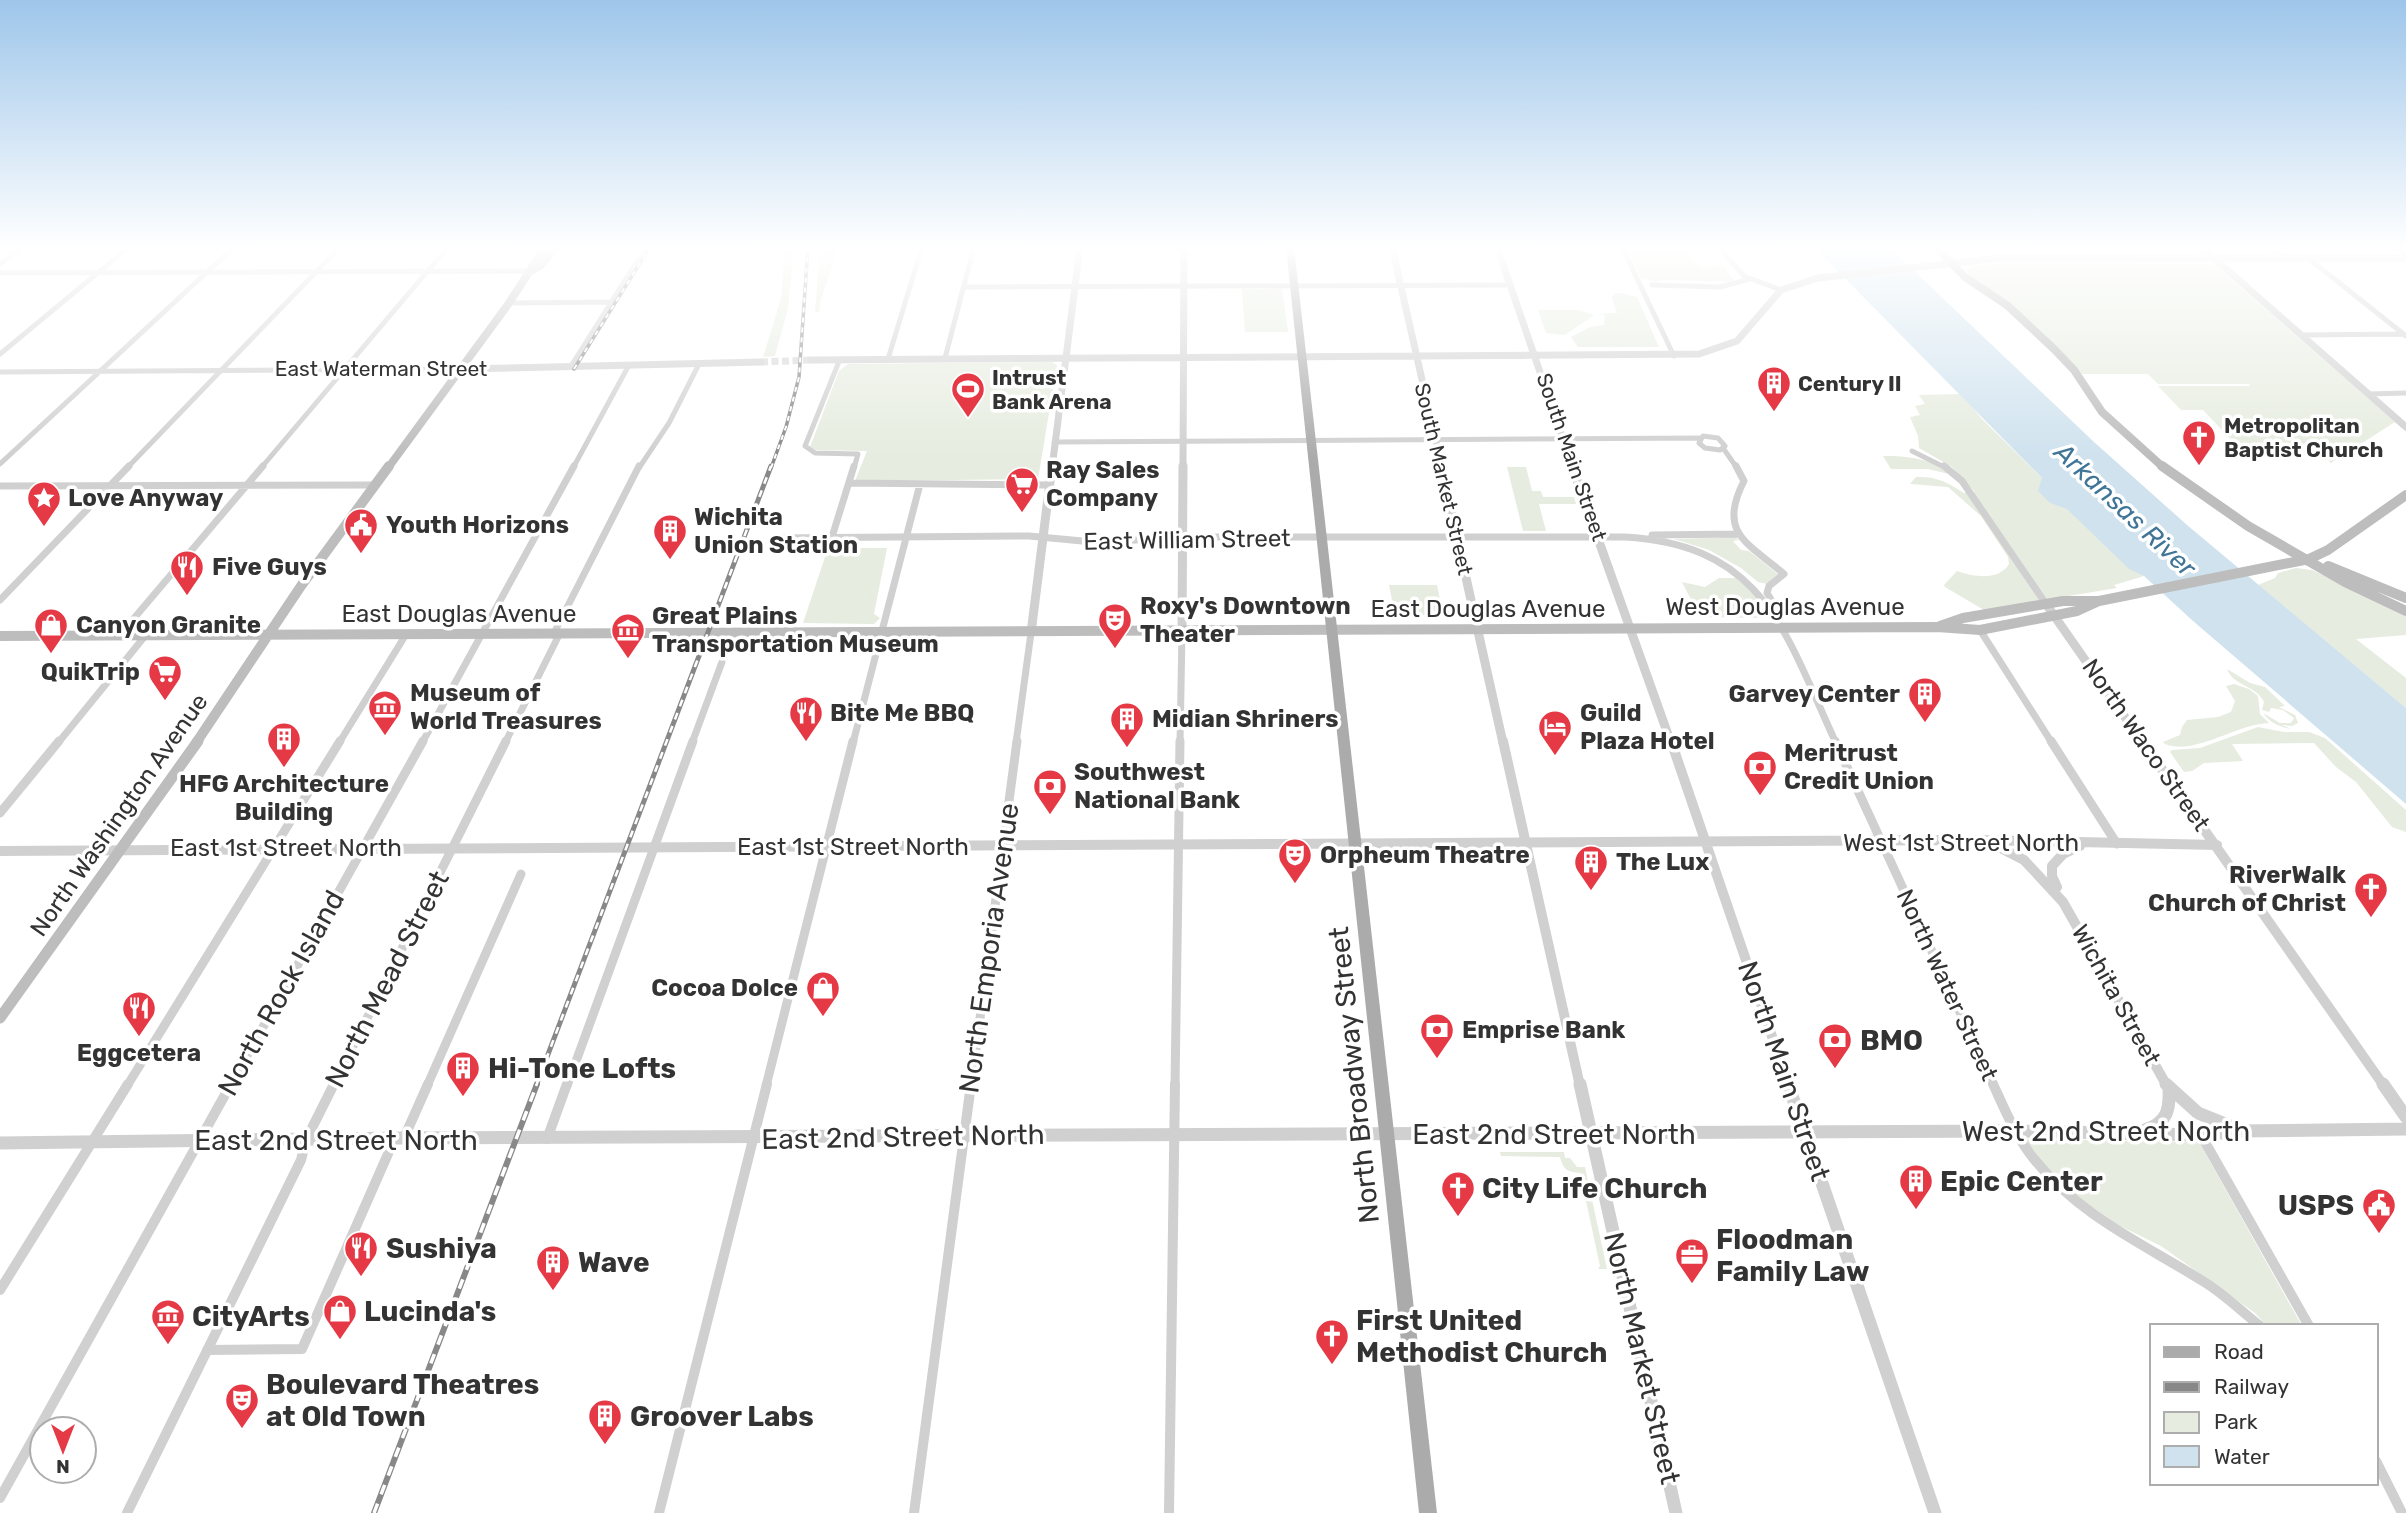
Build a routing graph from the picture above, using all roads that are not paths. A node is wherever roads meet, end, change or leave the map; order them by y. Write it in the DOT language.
graph roads {
  1 [pos="44,318"];
  2 [pos="157,318"];
  3 [pos="271,318"];
  4 [pos="386,318"];
  5 [pos="499,318"];
  6 [pos="601,318"];
  7 [pos="901,318"];
  8 [pos="956,318"];
  9 [pos="1071,318"];
  10 [pos="1184,318"];
  11 [pos="1299,318"];
  12 [pos="1408,318"];
  13 [pos="1522,318"];
  14 [pos="1656,318"];
  15 [pos="1758,318"];
  16 [pos="2021,318"];
  17 [pos="2281,318"];
  18 [pos="2383,318"];
  19 [pos="2301,335"];
  20 [pos="2405,335"];
  21 [pos="0,354"];
  22 [pos="1674,356"];
  23 [pos="1303,357"];
  24 [pos="1417,357"];
  25 [pos="1536,357"];
  26 [pos="1066,358"];
  27 [pos="1184,358"];
  28 [pos="840,359"];
  29 [pos="888,359"];
  30 [pos="945,359"];
  31 [pos="811,360"];
  32 [pos="761,362"];
  33 [pos="699,363"];
  34 [pos="629,365"];
  35 [pos="571,366"];
  36 [pos="343,369"];
  37 [pos="462,369"];
  38 [pos="220,370"];
  39 [pos="99,371"];
  40 [pos="0,372"];
  41 [pos="2406,393"];
  42 [pos="2368,394"];
  43 [pos="2406,426"];
  44 [pos="1562,438"];
  45 [pos="1700,438"];
  46 [pos="1435,439"];
  47 [pos="1312,440"];
  48 [pos="1184,441"];
  49 [pos="1054,442"];
  50 [pos="1723,448"];
  51 [pos="1912,451"];
  52 [pos="0,464"];
  53 [pos="849,483"];
  54 [pos="920,484"];
  55 [pos="375,485"];
  56 [pos="1049,485"];
  57 [pos="0,486"];
  58 [pos="110,486"];
  59 [pos="245,486"];
  60 [pos="2406,495"];
  61 [pos="1739,534"];
  62 [pos="1458,536"];
  63 [pos="1600,536"];
  64 [pos="832,537"];
  65 [pos="907,537"];
  66 [pos="1322,537"];
  67 [pos="1625,537"];
  68 [pos="774,538"];
  69 [pos="1183,538"];
  70 [pos="1043,539"];
  71 [pos="2309,559"];
  72 [pos="1737,574"];
  73 [pos="1769,586"];
  74 [pos="2406,598"];
  75 [pos="0,600"];
  76 [pos="2099,601"];
  77 [pos="2046,604"];
  78 [pos="2406,611"];
  79 [pos="2054,615"];
  80 [pos="1780,623"];
  81 [pos="1937,627"];
  82 [pos="1632,628"];
  83 [pos="1479,630"];
  84 [pos="1980,630"];
  85 [pos="1332,631"];
  86 [pos="1182,632"];
  87 [pos="880,633"];
  88 [pos="1031,633"];
  89 [pos="481,635"];
  90 [pos="556,635"];
  91 [pos="0,636"];
  92 [pos="118,636"];
  93 [pos="145,636"];
  94 [pos="271,636"];
  95 [pos="405,636"];
  96 [pos="722,662"];
  97 [pos="0,813"];
  98 [pos="1979,840"];
  99 [pos="1881,842"];
  100 [pos="2087,843"];
  101 [pos="1527,844"];
  102 [pos="1706,844"];
  103 [pos="2117,844"];
  104 [pos="1355,845"];
  105 [pos="2217,845"];
  106 [pos="655,846"];
  107 [pos="825,846"];
  108 [pos="1180,846"];
  109 [pos="453,847"];
  110 [pos="1003,847"];
  111 [pos="362,848"];
  112 [pos="275,849"];
  113 [pos="121,850"];
  114 [pos="0,851"];
  115 [pos="520,874"];
  116 [pos="2063,902"];
  117 [pos="0,1018"];
  118 [pos="2169,1089"];
  119 [pos="2406,1117"];
  120 [pos="2406,1129"];
  121 [pos="2015,1131"];
  122 [pos="2241,1131"];
  123 [pos="2129,1132"];
  124 [pos="1592,1134"];
  125 [pos="1805,1134"];
  126 [pos="1173,1135"];
  127 [pos="1387,1135"];
  128 [pos="2201,1135"];
  129 [pos="963,1137"];
  130 [pos="399,1138"];
  131 [pos="547,1139"];
  132 [pos="751,1139"];
  133 [pos="306,1140"];
  134 [pos="199,1141"];
  135 [pos="93,1142"];
  136 [pos="0,1143"];
  137 [pos="0,1290"];
  138 [pos="2258,1324"];
  139 [pos="2308,1324"];
  140 [pos="207,1350"];
  141 [pos="2379,1474"];
  142 [pos="0,1497"];
  143 [pos="127,1513"];
  144 [pos="659,1513"];
  145 [pos="914,1513"];
  146 [pos="1169,1513"];
  147 [pos="1428,1513"];
  148 [pos="1676,1513"];
  149 [pos="1935,1513"];
  150 [pos="2402,1513"];
  1 -- 21 [label="street"];
  2 -- 39 [label="street"];
  3 -- 38 [label="street"];
  4 -- 36 [label="street"];
  5 -- 37 [label="main road, North Washington Avenue"];
  6 -- 35 [label="street"];
  7 -- 29 [label="street"];
  8 -- 30 [label="street"];
  9 -- 26 [label="street"];
  10 -- 27 [label="street"];
  11 -- 23 [label="main road, North Broadway Street"];
  12 -- 24 [label="street, South Market Street"];
  13 -- 25 [label="street, South Main Street"];
  14 -- 22 [label="street"];
  15 -- 22 [label="street"];
  16 -- 71 [label="main road"];
  17 -- 19 [label="street"];
  18 -- 20 [label="street"];
  19 -- 20 [label="street"];
  19 -- 42 [label="street"];
  22 -- 25 [label="street"];
  23 -- 24 [label="street"];
  23 -- 27 [label="street"];
  23 -- 47 [label="main road, North Broadway Street"];
  24 -- 25 [label="street"];
  24 -- 46 [label="street, South Market Street"];
  25 -- 44 [label="street, South Main Street"];
  26 -- 27 [label="street"];
  26 -- 30 [label="street"];
  26 -- 49 [label="street"];
  27 -- 48 [label="street"];
  28 -- 29 [label="street"];
  28 -- 31 [label="street"];
  28 -- 53 [label="street"];
  29 -- 30 [label="street"];
  32 -- 33 [label="street, East Waterman Street"];
  33 -- 34 [label="street, East Waterman Street"];
  33 -- 90 [label="street, North Mead Street"];
  34 -- 35 [label="street, East Waterman Street"];
  34 -- 89 [label="street, North Rock Island"];
  35 -- 37 [label="street, East Waterman Street"];
  36 -- 37 [label="street, East Waterman Street"];
  36 -- 38 [label="street, East Waterman Street"];
  36 -- 59 [label="street"];
  37 -- 55 [label="main road, North Washington Avenue"];
  38 -- 39 [label="street, East Waterman Street"];
  38 -- 58 [label="street"];
  39 -- 40 [label="street, East Waterman Street"];
  39 -- 52 [label="street"];
  41 -- 42 [label="street"];
  42 -- 43 [label="street"];
  44 -- 45 [label="street"];
  44 -- 46 [label="street"];
  44 -- 63 [label="street, South Main Street"];
  45 -- 50 [label="street"];
  45 -- 50 [label="street"];
  46 -- 47 [label="street"];
  46 -- 62 [label="street, South Market Street"];
  47 -- 48 [label="street"];
  47 -- 66 [label="main road, North Broadway Street"];
  48 -- 49 [label="street"];
  48 -- 69 [label="street"];
  49 -- 56 [label="street"];
  50 -- 61 [label="street"];
  51 -- 77 [label="street"];
  53 -- 54 [label="street"];
  53 -- 64 [label="street"];
  54 -- 56 [label="street"];
  54 -- 65 [label="street"];
  55 -- 59 [label="street"];
  55 -- 94 [label="main road, North Washington Avenue"];
  56 -- 70 [label="street"];
  57 -- 58 [label="street"];
  58 -- 59 [label="street"];
  58 -- 75 [label="street"];
  59 -- 92 [label="street"];
  60 -- 71 [label="main road, West Douglas Avenue"];
  61 -- 67 [label="street"];
  61 -- 73 [label="street"];
  62 -- 63 [label="street, East William Street"];
  62 -- 66 [label="street, East William Street"];
  62 -- 83 [label="street, South Market Street"];
  63 -- 67 [label="street, East William Street"];
  63 -- 82 [label="street, South Main Street"];
  64 -- 65 [label="street, East William Street"];
  64 -- 68 [label="street, East William Street"];
  65 -- 70 [label="street, East William Street"];
  65 -- 87 [label="street"];
  66 -- 69 [label="street, East William Street"];
  66 -- 85 [label="main road, North Broadway Street"];
  67 -- 72 [label="street"];
  69 -- 70 [label="street, East William Street"];
  69 -- 86 [label="street"];
  70 -- 88 [label="street"];
  71 -- 74 [label="main road"];
  71 -- 76 [label="main road, West Douglas Avenue"];
  71 -- 78 [label="main road"];
  72 -- 73 [label="street"];
  72 -- 80 [label="street"];
  73 -- 80 [label="street"];
  76 -- 77 [label="main road, West Douglas Avenue"];
  76 -- 79 [label="main road, West Douglas Avenue"];
  77 -- 79 [label="street, North Waco Street"];
  77 -- 81 [label="main road, West Douglas Avenue"];
  79 -- 84 [label="main road, West Douglas Avenue"];
  79 -- 105 [label="street, North Waco Street"];
  80 -- 81 [label="main road, West Douglas Avenue"];
  80 -- 82 [label="main road, West Douglas Avenue"];
  80 -- 99 [label="street, North Water Street"];
  81 -- 84 [label="main road, West Douglas Avenue"];
  82 -- 83 [label="main road, East Douglas Avenue"];
  82 -- 102 [label="street, North Main Street"];
  83 -- 85 [label="main road, East Douglas Avenue"];
  83 -- 101 [label="street, North Market Street"];
  84 -- 103 [label="street"];
  85 -- 86 [label="main road, East Douglas Avenue"];
  85 -- 104 [label="main road, North Broadway Street"];
  86 -- 88 [label="main road, East Douglas Avenue"];
  86 -- 108 [label="street"];
  87 -- 88 [label="main road, East Douglas Avenue"];
  87 -- 90 [label="main road, East Douglas Avenue"];
  87 -- 107 [label="street"];
  88 -- 110 [label="street, North Emporia Avenue"];
  89 -- 90 [label="main road, East Douglas Avenue"];
  89 -- 95 [label="main road, East Douglas Avenue"];
  89 -- 111 [label="street, North Rock Island"];
  90 -- 109 [label="street, North Mead Street"];
  91 -- 92 [label="main road, East Douglas Avenue"];
  92 -- 93 [label="main road, East Douglas Avenue"];
  93 -- 94 [label="main road, East Douglas Avenue"];
  93 -- 97 [label="street"];
  94 -- 95 [label="main road, East Douglas Avenue"];
  94 -- 113 [label="main road, North Washington Avenue"];
  95 -- 112 [label="street"];
  96 -- 106 [label="street"];
  98 -- 99 [label="street, West 1st Street North"];
  98 -- 100 [label="street, West 1st Street North"];
  98 -- 116 [label="street"];
  99 -- 102 [label="street, West 1st Street North"];
  99 -- 121 [label="street, North Water Street"];
  100 -- 103 [label="street, West 1st Street North"];
  100 -- 116 [label="street"];
  101 -- 102 [label="street, East 1st Street North"];
  101 -- 104 [label="street, East 1st Street North"];
  101 -- 124 [label="street, North Market Street"];
  102 -- 125 [label="street, North Main Street"];
  103 -- 105 [label="street, West 1st Street North"];
  104 -- 108 [label="street, East 1st Street North"];
  104 -- 127 [label="main road, North Broadway Street"];
  105 -- 119 [label="street, North Waco Street"];
  106 -- 107 [label="street, East 1st Street North"];
  106 -- 109 [label="street, East 1st Street North"];
  106 -- 131 [label="street"];
  107 -- 110 [label="street, East 1st Street North"];
  107 -- 132 [label="street"];
  108 -- 110 [label="street, East 1st Street North"];
  108 -- 126 [label="street"];
  109 -- 111 [label="street, East 1st Street North"];
  109 -- 133 [label="street, North Mead Street"];
  110 -- 129 [label="street, North Emporia Avenue"];
  111 -- 112 [label="street, East 1st Street North"];
  111 -- 134 [label="street, North Rock Island"];
  112 -- 113 [label="street, East 1st Street North"];
  112 -- 135 [label="street"];
  113 -- 114 [label="street, East 1st Street North"];
  113 -- 117 [label="main road, North Washington Avenue"];
  115 -- 130 [label="street"];
  116 -- 118 [label="street, Wichita Street"];
  118 -- 122 [label="street"];
  118 -- 123 [label="street"];
  120 -- 122 [label="street, West 2nd Street North"];
  121 -- 123 [label="street, West 2nd Street North"];
  121 -- 125 [label="street, West 2nd Street North"];
  121 -- 138 [label="street, North Water Street"];
  122 -- 128 [label="street, West 2nd Street North"];
  123 -- 128 [label="street, West 2nd Street North"];
  124 -- 125 [label="street, East 2nd Street North"];
  124 -- 127 [label="street, East 2nd Street North"];
  124 -- 148 [label="street, North Market Street"];
  125 -- 149 [label="street, North Main Street"];
  126 -- 127 [label="street, East 2nd Street North"];
  126 -- 129 [label="street, East 2nd Street North"];
  126 -- 146 [label="street"];
  127 -- 147 [label="main road, North Broadway Street"];
  128 -- 139 [label="street"];
  129 -- 132 [label="street, East 2nd Street North"];
  129 -- 145 [label="street, North Emporia Avenue"];
  130 -- 131 [label="street, East 2nd Street North"];
  130 -- 133 [label="street, East 2nd Street North"];
  130 -- 140 [label="street"];
  131 -- 132 [label="street, East 2nd Street North"];
  132 -- 144 [label="street"];
  133 -- 134 [label="street, East 2nd Street North"];
  133 -- 140 [label="street, North Mead Street"];
  134 -- 135 [label="street, East 2nd Street North"];
  134 -- 142 [label="street, North Rock Island"];
  135 -- 136 [label="street, East 2nd Street North"];
  135 -- 137 [label="street"];
  140 -- 143 [label="street, North Mead Street"];
  141 -- 150 [label="street"];
}
